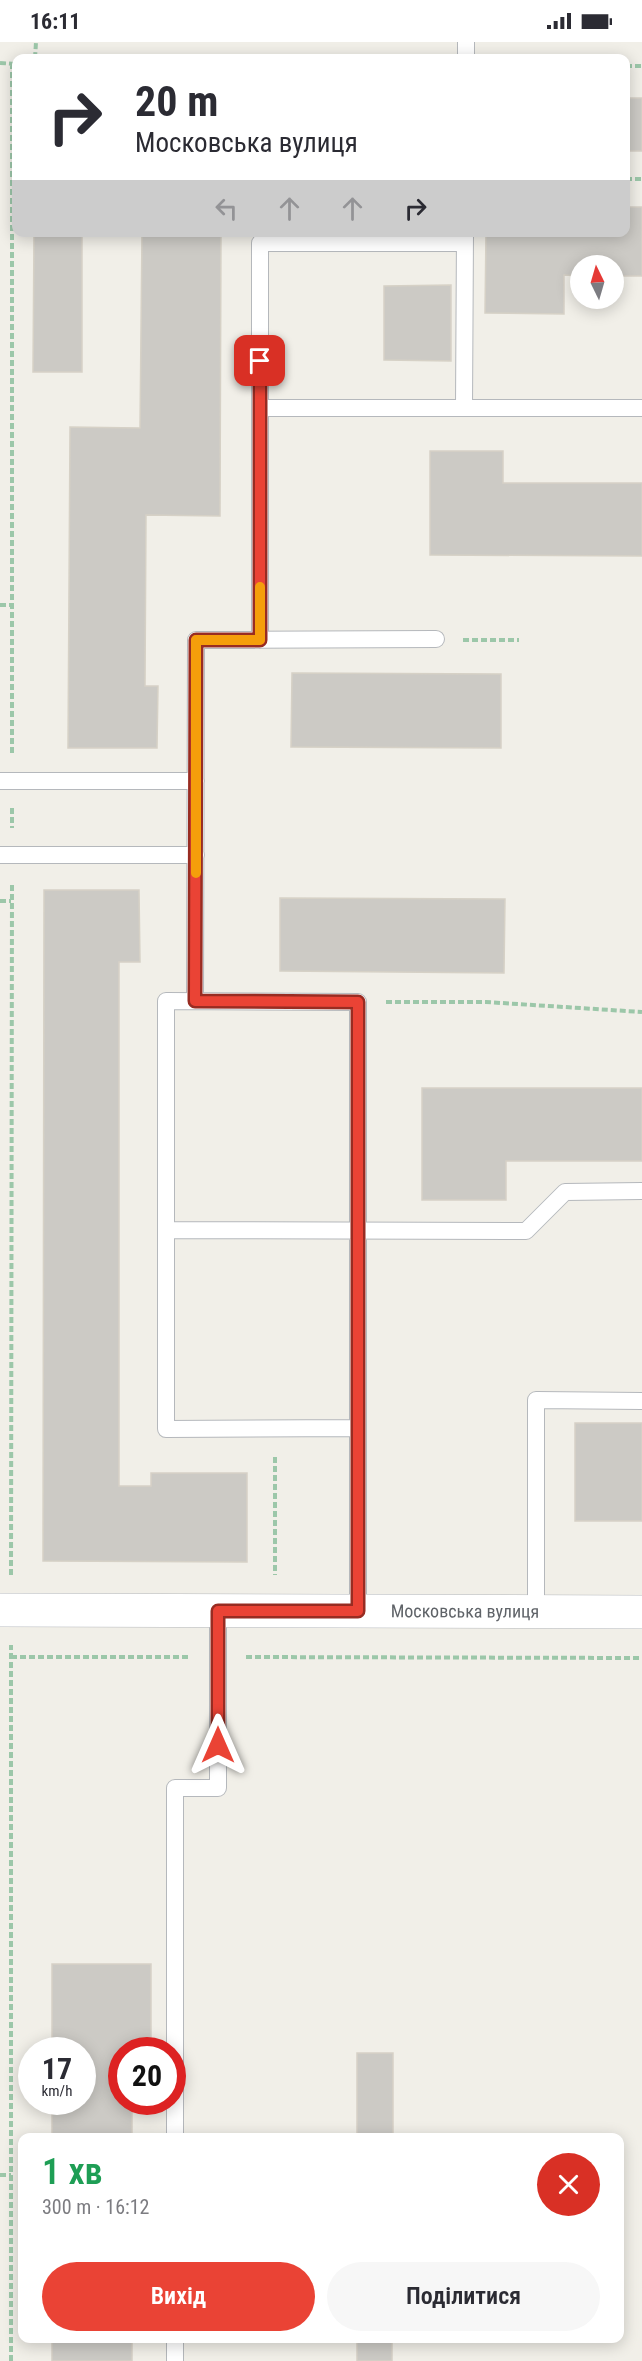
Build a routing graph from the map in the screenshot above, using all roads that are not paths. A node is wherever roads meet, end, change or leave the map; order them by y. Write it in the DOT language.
graph roads {
  1 [pos="465,238"];
  2 [pos="260,408"];
  3 [pos="464,408"];
  4 [pos="642,408"];
  5 [pos="436,639"];
  6 [pos="260,640"];
  7 [pos="6,781"];
  8 [pos="196,781"];
  9 [pos="6,855"];
  10 [pos="196,855"];
  11 [pos="195,1001"];
  12 [pos="642,1191"];
  13 [pos="166,1230"];
  14 [pos="358,1230"];
  15 [pos="642,1401"];
  16 [pos="358,1428"];
  17 [pos="6,1610"];
  18 [pos="218,1611"];
  19 [pos="358,1611"];
  20 [pos="536,1611"];
  21 [pos="642,1612"];
  22 [pos="175,2133"];
  23 [pos="175,2343"];
  24 [pos="175,2361"];
  1 -- 2 [label="lane"];
  1 -- 3 [label="lane"];
  2 -- 3 [label="lane"];
  2 -- 6 [label="lane"];
  3 -- 4 [label="lane"];
  5 -- 6 [label="lane"];
  6 -- 8 [label="lane"];
  7 -- 8 [label="lane"];
  8 -- 10 [label="lane"];
  9 -- 10 [label="lane"];
  10 -- 11 [label="lane"];
  11 -- 13 [label="lane"];
  11 -- 14 [label="lane"];
  12 -- 14 [label="lane"];
  13 -- 14 [label="lane"];
  13 -- 16 [label="lane"];
  14 -- 16 [label="lane"];
  15 -- 20 [label="lane"];
  16 -- 19 [label="lane"];
  17 -- 18 [label="street, Московська вулиця"];
  18 -- 19 [label="street, Московська вулиця"];
  18 -- 22 [label="lane"];
  19 -- 20 [label="street, Московська вулиця"];
  20 -- 21 [label="street, Московська вулиця"];
  23 -- 24 [label="lane"];
}
